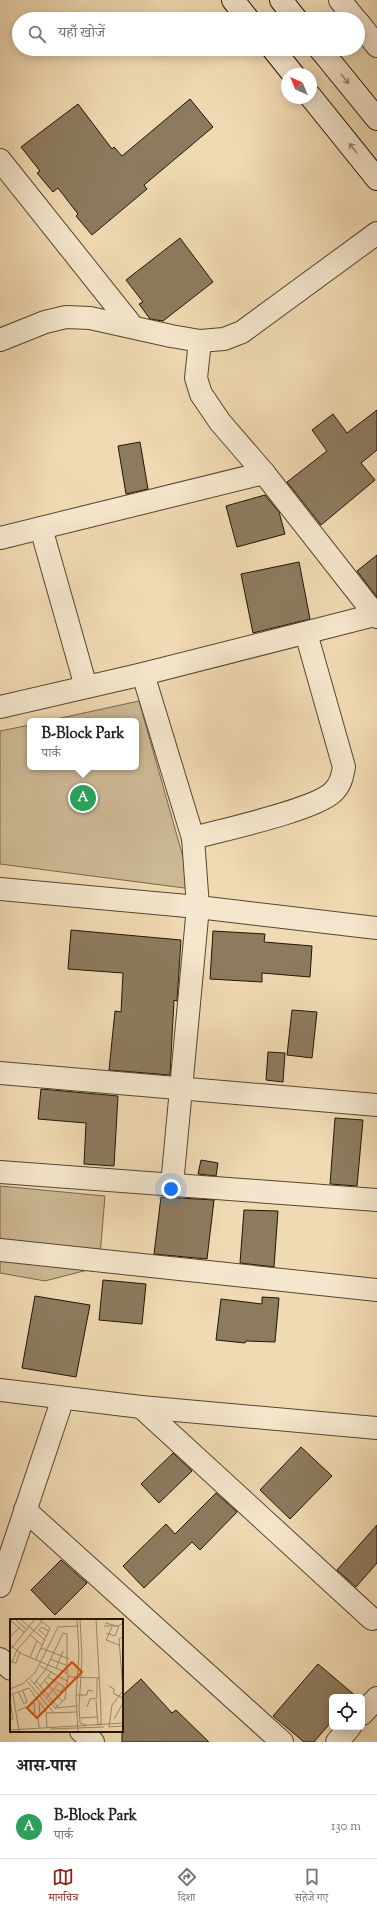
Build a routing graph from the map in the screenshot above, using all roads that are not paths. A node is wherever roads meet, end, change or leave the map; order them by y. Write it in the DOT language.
graph roads {
  1 [pos="233,0"];
  2 [pos="281,0"];
  3 [pos="340,0"];
  4 [pos="242,12"];
  5 [pos="290,12"];
  6 [pos="349,12"];
  7 [pos="365,31"];
  8 [pos="377,46"];
  9 [pos="278,56"];
  10 [pos="326,56"];
  11 [pos="288,68"];
  12 [pos="317,103"];
  13 [pos="377,119"];
  14 [pos="0,160"];
  15 [pos="377,178"];
  16 [pos="377,233"];
  17 [pos="133,327"];
  18 [pos="0,340"];
  19 [pos="200,341"];
  20 [pos="264,473"];
  21 [pos="41,528"];
  22 [pos="0,538"];
  23 [pos="376,616"];
  24 [pos="306,633"];
  25 [pos="143,674"];
  26 [pos="86,687"];
  27 [pos="0,707"];
  28 [pos="193,838"];
  29 [pos="0,889"];
  30 [pos="198,907"];
  31 [pos="377,928"];
  32 [pos="0,1073"];
  33 [pos="180,1088"];
  34 [pos="377,1105"];
  35 [pos="0,1172"];
  36 [pos="172,1185"];
  37 [pos="377,1200"];
  38 [pos="0,1250"];
  39 [pos="377,1290"];
  40 [pos="0,1390"];
  41 [pos="63,1398"];
  42 [pos="141,1406"];
  43 [pos="377,1428"];
  44 [pos="25,1510"];
  45 [pos="0,1586"];
  46 [pos="372,1619"];
  47 [pos="0,1659"];
  48 [pos="10,1668"];
  49 [pos="377,1698"];
  50 [pos="365,1711"];
  51 [pos="347,1730"];
  52 [pos="81,1732"];
  53 [pos="93,1742"];
  54 [pos="282,1742"];
  55 [pos="337,1742"];
  1 -- 4 [label="street"];
  2 -- 5 [label="street"];
  3 -- 6 [label="street"];
  7 -- 8 [label="street"];
  9 -- 11 [label="street"];
  10 -- 13 [label="street, one-way"];
  15 -- 12 [label="street, one-way"];
  14 -- 17 [label="street"];
  16 -- 19 [label="street"];
  17 -- 18 [label="street"];
  17 -- 19 [label="street"];
  19 -- 20 [label="street"];
  20 -- 21 [label="street"];
  20 -- 23 [label="street"];
  21 -- 22 [label="street"];
  21 -- 26 [label="street"];
  23 -- 24 [label="street"];
  24 -- 25 [label="street"];
  24 -- 28 [label="street"];
  25 -- 26 [label="street"];
  25 -- 28 [label="street"];
  26 -- 27 [label="street"];
  28 -- 30 [label="street"];
  29 -- 30 [label="street"];
  30 -- 31 [label="street"];
  30 -- 33 [label="street"];
  32 -- 33 [label="street"];
  33 -- 34 [label="street"];
  33 -- 36 [label="street"];
  35 -- 36 [label="street"];
  36 -- 37 [label="street"];
  38 -- 39 [label="street"];
  40 -- 41 [label="street"];
  41 -- 42 [label="street"];
  41 -- 44 [label="street"];
  42 -- 43 [label="street"];
  42 -- 46 [label="street"];
  44 -- 45 [label="street"];
  44 -- 54 [label="street"];
  47 -- 48 [label="street"];
  49 -- 50 [label="street"];
  51 -- 55 [label="street"];
  52 -- 53 [label="street"];
}
